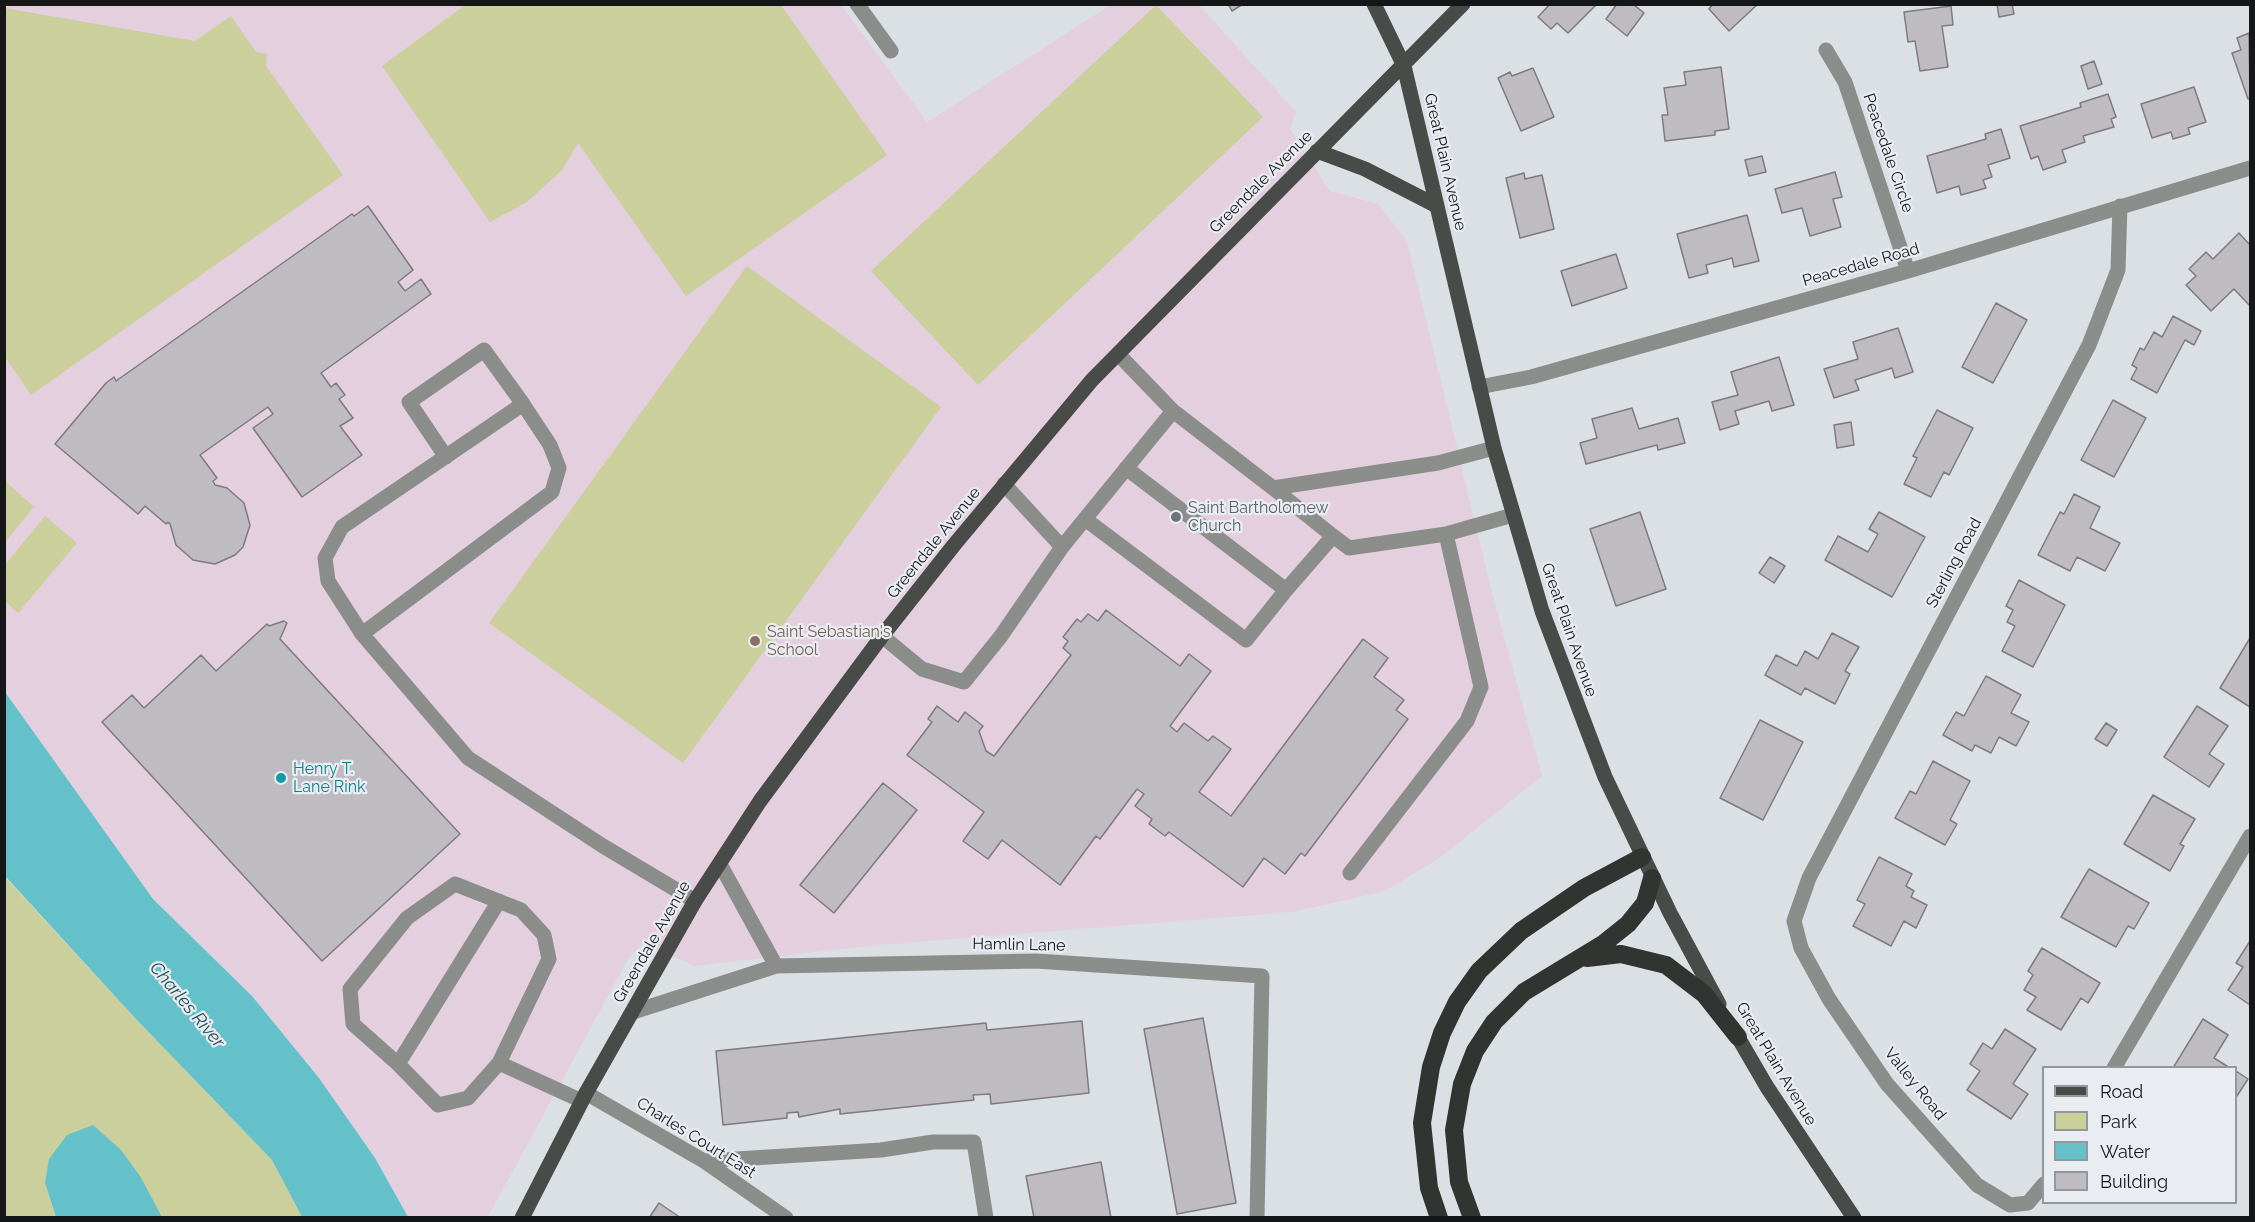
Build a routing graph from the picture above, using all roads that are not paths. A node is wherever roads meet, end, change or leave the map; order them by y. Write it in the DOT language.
graph roads {
  1 [pos="857,4"];
  2 [pos="1374,4"];
  3 [pos="1463,4"];
  4 [pos="1826,50"];
  5 [pos="891,51"];
  6 [pos="1404,66"];
  7 [pos="1317,151"];
  8 [pos="2250,168"];
  9 [pos="1437,206"];
  10 [pos="2120,206"];
  11 [pos="1908,271"];
  12 [pos="1118,354"];
  13 [pos="1479,387"];
  14 [pos="523,404"];
  15 [pos="1173,411"];
  16 [pos="1494,448"];
  17 [pos="446,457"];
  18 [pos="1126,468"];
  19 [pos="1004,484"];
  20 [pos="1273,488"];
  21 [pos="1513,515"];
  22 [pos="1085,519"];
  23 [pos="1446,534"];
  24 [pos="1333,536"];
  25 [pos="1062,547"];
  26 [pos="1286,590"];
  27 [pos="362,634"];
  28 [pos="882,636"];
  29 [pos="2250,836"];
  30 [pos="1642,857"];
  31 [pos="720,864"];
  32 [pos="1350,873"];
  33 [pos="1652,878"];
  34 [pos="499,901"];
  35 [pos="695,901"];
  36 [pos="1796,928"];
  37 [pos="776,966"];
  38 [pos="1558,970"];
  39 [pos="633,1012"];
  40 [pos="1738,1037"];
  41 [pos="499,1063"];
  42 [pos="398,1064"];
  43 [pos="2115,1066"];
  44 [pos="584,1097"];
  45 [pos="704,1161"];
  46 [pos="2042,1185"];
  47 [pos="522,1218"];
  48 [pos="786,1218"];
  49 [pos="986,1218"];
  50 [pos="1257,1218"];
  51 [pos="1439,1218"];
  52 [pos="1472,1218"];
  53 [pos="1854,1218"];
  1 -- 5 [label="street"];
  2 -- 6 [label="main road, Great Plain Avenue"];
  3 -- 6 [label="main road, Greendale Avenue"];
  4 -- 11 [label="street, Peacedale Circle"];
  6 -- 7 [label="main road, Greendale Avenue"];
  6 -- 9 [label="main road, Great Plain Avenue"];
  7 -- 9 [label="main road"];
  7 -- 12 [label="main road, Greendale Avenue"];
  8 -- 10 [label="street, Peacedale Road"];
  9 -- 13 [label="main road, Great Plain Avenue"];
  10 -- 11 [label="street, Peacedale Road"];
  10 -- 36 [label="street, Sterling Road"];
  11 -- 13 [label="street, Peacedale Road"];
  12 -- 15 [label="street"];
  12 -- 19 [label="main road, Greendale Avenue"];
  13 -- 16 [label="main road, Great Plain Avenue"];
  14 -- 17 [label="street"];
  14 -- 17 [label="street"];
  14 -- 27 [label="street"];
  15 -- 18 [label="street"];
  15 -- 20 [label="street"];
  16 -- 20 [label="street"];
  16 -- 21 [label="main road, Great Plain Avenue"];
  17 -- 27 [label="street"];
  18 -- 22 [label="street"];
  18 -- 26 [label="street"];
  19 -- 25 [label="street"];
  19 -- 28 [label="main road, Greendale Avenue"];
  20 -- 24 [label="street"];
  21 -- 23 [label="street"];
  21 -- 30 [label="main road, Great Plain Avenue"];
  22 -- 25 [label="street"];
  22 -- 26 [label="street"];
  23 -- 24 [label="street"];
  23 -- 32 [label="street"];
  24 -- 26 [label="street"];
  25 -- 28 [label="street"];
  27 -- 35 [label="street"];
  28 -- 31 [label="main road, Greendale Avenue"];
  29 -- 43 [label="street"];
  30 -- 33 [label="main road, Great Plain Avenue"];
  30 -- 51 [label="highway"];
  31 -- 35 [label="main road, Greendale Avenue"];
  31 -- 37 [label="street"];
  33 -- 38 [label="highway"];
  33 -- 40 [label="main road, Great Plain Avenue"];
  34 -- 41 [label="street"];
  34 -- 42 [label="street"];
  34 -- 42 [label="street"];
  35 -- 39 [label="main road, Greendale Avenue"];
  36 -- 46 [label="street, Valley Road"];
  37 -- 39 [label="street, Hamlin Lane"];
  37 -- 50 [label="street, Hamlin Lane"];
  38 -- 40 [label="highway"];
  38 -- 52 [label="highway"];
  39 -- 44 [label="main road, Greendale Avenue"];
  40 -- 53 [label="main road, Great Plain Avenue"];
  41 -- 42 [label="street"];
  41 -- 44 [label="street, Charles Court East"];
  44 -- 45 [label="street, Charles Court East"];
  44 -- 47 [label="main road, Greendale Avenue"];
  45 -- 48 [label="street, Charles Court East"];
  45 -- 49 [label="street"];
}
